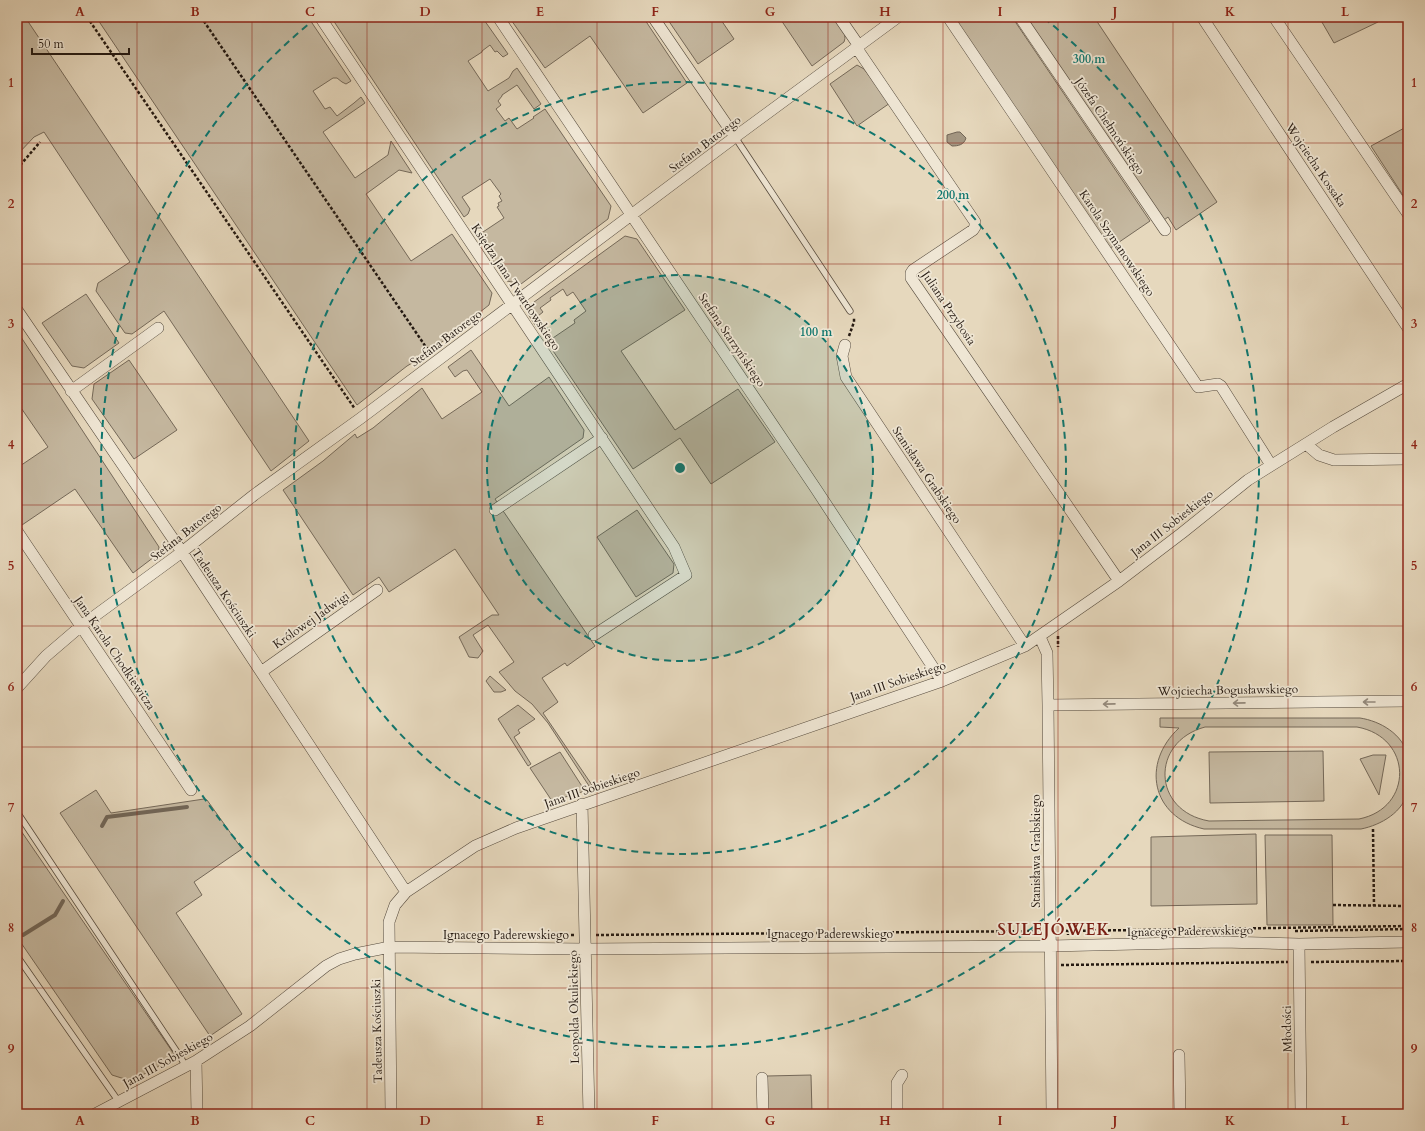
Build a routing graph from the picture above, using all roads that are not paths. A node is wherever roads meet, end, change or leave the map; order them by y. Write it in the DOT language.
graph roads {
  1 [pos="320,17"];
  2 [pos="498,17"];
  3 [pos="653,17"];
  4 [pos="839,17"];
  5 [pos="898,17"];
  6 [pos="948,17"];
  7 [pos="1020,17"];
  8 [pos="1202,17"];
  9 [pos="1274,17"];
  10 [pos="858,46"];
  11 [pos="735,137"];
  12 [pos="632,214"];
  13 [pos="1408,214"];
  14 [pos="1165,230"];
  15 [pos="513,305"];
  16 [pos="17,310"];
  17 [pos="850,311"];
  18 [pos="158,328"];
  19 [pos="1408,328"];
  20 [pos="845,345"];
  21 [pos="1408,384"];
  22 [pos="71,391"];
  23 [pos="602,438"];
  24 [pos="1306,444"];
  25 [pos="1408,459"];
  26 [pos="1271,465"];
  27 [pos="495,510"];
  28 [pos="17,532"];
  29 [pos="182,552"];
  30 [pos="1120,581"];
  31 [pos="377,590"];
  32 [pos="81,626"];
  33 [pos="594,635"];
  34 [pos="1040,637"];
  35 [pos="1025,646"];
  36 [pos="261,672"];
  37 [pos="942,680"];
  38 [pos="17,688"];
  39 [pos="1408,701"];
  40 [pos="1048,705"];
  41 [pos="191,790"];
  42 [pos="582,804"];
  43 [pos="17,812"];
  44 [pos="406,892"];
  45 [pos="1408,942"];
  46 [pos="1299,944"];
  47 [pos="1050,946"];
  48 [pos="390,948"];
  49 [pos="586,948"];
  50 [pos="17,956"];
  51 [pos="270,1010"];
  52 [pos="1179,1055"];
  53 [pos="196,1061"];
  54 [pos="186,1068"];
  55 [pos="902,1075"];
  56 [pos="762,1078"];
  57 [pos="119,1102"];
  58 [pos="95,1114"];
  59 [pos="197,1114"];
  60 [pos="391,1114"];
  61 [pos="589,1114"];
  62 [pos="763,1114"];
  63 [pos="897,1114"];
  64 [pos="1052,1114"];
  65 [pos="1180,1114"];
  66 [pos="1302,1114"];
  1 -- 15 [label="street, Księdza Jana Twardowskiego"];
  2 -- 12 [label="street, Stefana Starzyńskiego"];
  3 -- 11 [label="street"];
  4 -- 10 [label="street, Juliana Przybosia"];
  5 -- 10 [label="street, Stefana Batorego"];
  6 -- 26 [label="street, Karola Szymanowskiego"];
  7 -- 14 [label="street, Józefa Chełmońskiego"];
  8 -- 19 [label="street, Wojciecha Kossaka"];
  9 -- 13 [label="street"];
  10 -- 11 [label="street, Stefana Batorego"];
  10 -- 30 [label="street, Juliana Przybosia"];
  11 -- 12 [label="street, Stefana Batorego"];
  11 -- 17 [label="lane"];
  12 -- 15 [label="street, Stefana Batorego"];
  12 -- 37 [label="street, Stefana Starzyńskiego"];
  15 -- 23 [label="street, Księdza Jana Twardowskiego"];
  15 -- 29 [label="street, Stefana Batorego"];
  16 -- 22 [label="street, Tadeusza Kościuszki"];
  18 -- 22 [label="street"];
  20 -- 35 [label="street, Stanisława Grabskiego"];
  21 -- 24 [label="street, Jana III Sobieskiego"];
  22 -- 29 [label="street, Tadeusza Kościuszki"];
  23 -- 27 [label="street"];
  23 -- 33 [label="street, Księdza Jana Twardowskiego"];
  24 -- 25 [label="street"];
  24 -- 26 [label="street, Jana III Sobieskiego"];
  26 -- 30 [label="street, Jana III Sobieskiego"];
  28 -- 32 [label="street, Jana Karola Chodkiewicza"];
  29 -- 32 [label="street, Stefana Batorego"];
  29 -- 36 [label="street, Tadeusza Kościuszki"];
  30 -- 34 [label="street, Jana III Sobieskiego"];
  31 -- 36 [label="street, Królowej Jadwigi"];
  32 -- 38 [label="street, Stefana Batorego"];
  32 -- 41 [label="street, Jana Karola Chodkiewicza"];
  34 -- 35 [label="street, Jana III Sobieskiego"];
  34 -- 40 [label="street, Stanisława Grabskiego"];
  35 -- 37 [label="street, Jana III Sobieskiego"];
  36 -- 44 [label="street, Tadeusza Kościuszki"];
  37 -- 42 [label="street, Jana III Sobieskiego"];
  39 -- 40 [label="street, Wojciecha Bogusławskiego, one-way"];
  40 -- 47 [label="street, Stanisława Grabskiego"];
  42 -- 44 [label="street, Jana III Sobieskiego"];
  42 -- 49 [label="street, Leopolda Okulickiego"];
  43 -- 54 [label="lane"];
  44 -- 48 [label="street, Jana III Sobieskiego"];
  45 -- 46 [label="street, Ignacego Paderewskiego"];
  46 -- 47 [label="street, Ignacego Paderewskiego"];
  46 -- 66 [label="street, Młodości"];
  47 -- 49 [label="street, Ignacego Paderewskiego"];
  47 -- 64 [label="street, Stanisława Grabskiego"];
  48 -- 49 [label="street, Ignacego Paderewskiego"];
  48 -- 51 [label="street, Ignacego Paderewskiego"];
  48 -- 60 [label="street, Tadeusza Kościuszki"];
  49 -- 61 [label="street, Leopolda Okulickiego"];
  50 -- 57 [label="lane"];
  51 -- 53 [label="street, Jana III Sobieskiego"];
  52 -- 65 [label="street"];
  53 -- 54 [label="street, Jana III Sobieskiego"];
  53 -- 59 [label="street"];
  54 -- 57 [label="street, Jana III Sobieskiego"];
  55 -- 63 [label="street"];
  56 -- 62 [label="street"];
  57 -- 58 [label="street, Jana III Sobieskiego"];
}
